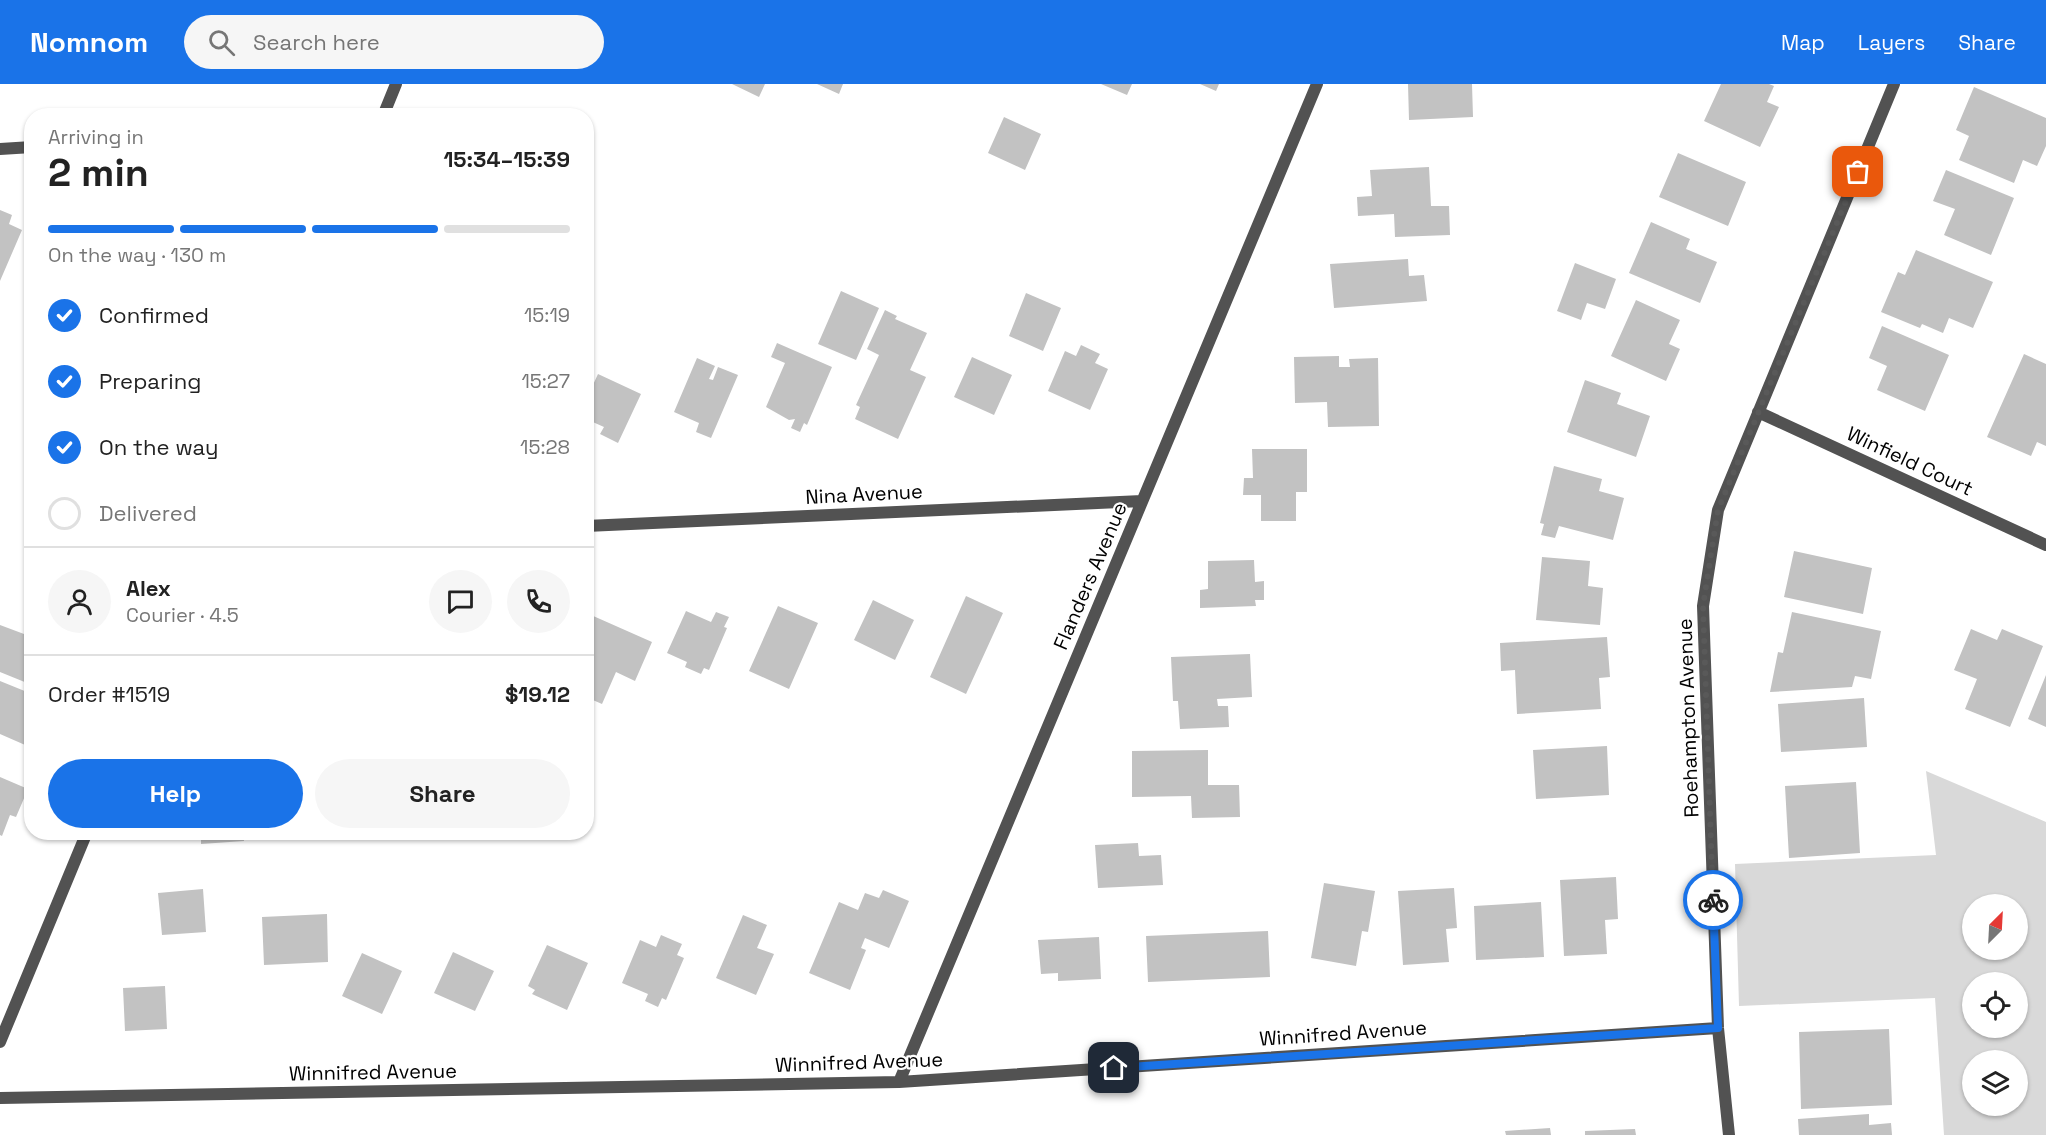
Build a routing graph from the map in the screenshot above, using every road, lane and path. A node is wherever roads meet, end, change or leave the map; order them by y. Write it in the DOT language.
graph roads {
  1 [pos="396,84"];
  2 [pos="1317,84"];
  3 [pos="1894,84"];
  4 [pos="386,108"];
  5 [pos="24,148"];
  6 [pos="0,149"];
  7 [pos="1758,412"];
  8 [pos="1143,501"];
  9 [pos="594,526"];
  10 [pos="2046,545"];
  11 [pos="84,840"];
  12 [pos="1718,1028"];
  13 [pos="0,1042"];
  14 [pos="899,1082"];
  15 [pos="0,1098"];
  16 [pos="1730,1135"];
  1 -- 4 [label="street"];
  2 -- 8 [label="street, Flanders Avenue"];
  3 -- 7 [label="street, Roehampton Avenue"];
  5 -- 6 [label="street"];
  7 -- 10 [label="street, Winfield Court"];
  7 -- 12 [label="street, Roehampton Avenue"];
  8 -- 9 [label="street, Nina Avenue"];
  8 -- 14 [label="street, Flanders Avenue"];
  11 -- 13 [label="street"];
  12 -- 14 [label="street, Winnifred Avenue"];
  12 -- 16 [label="street, Roehampton Avenue"];
  14 -- 15 [label="street, Winnifred Avenue"];
}
